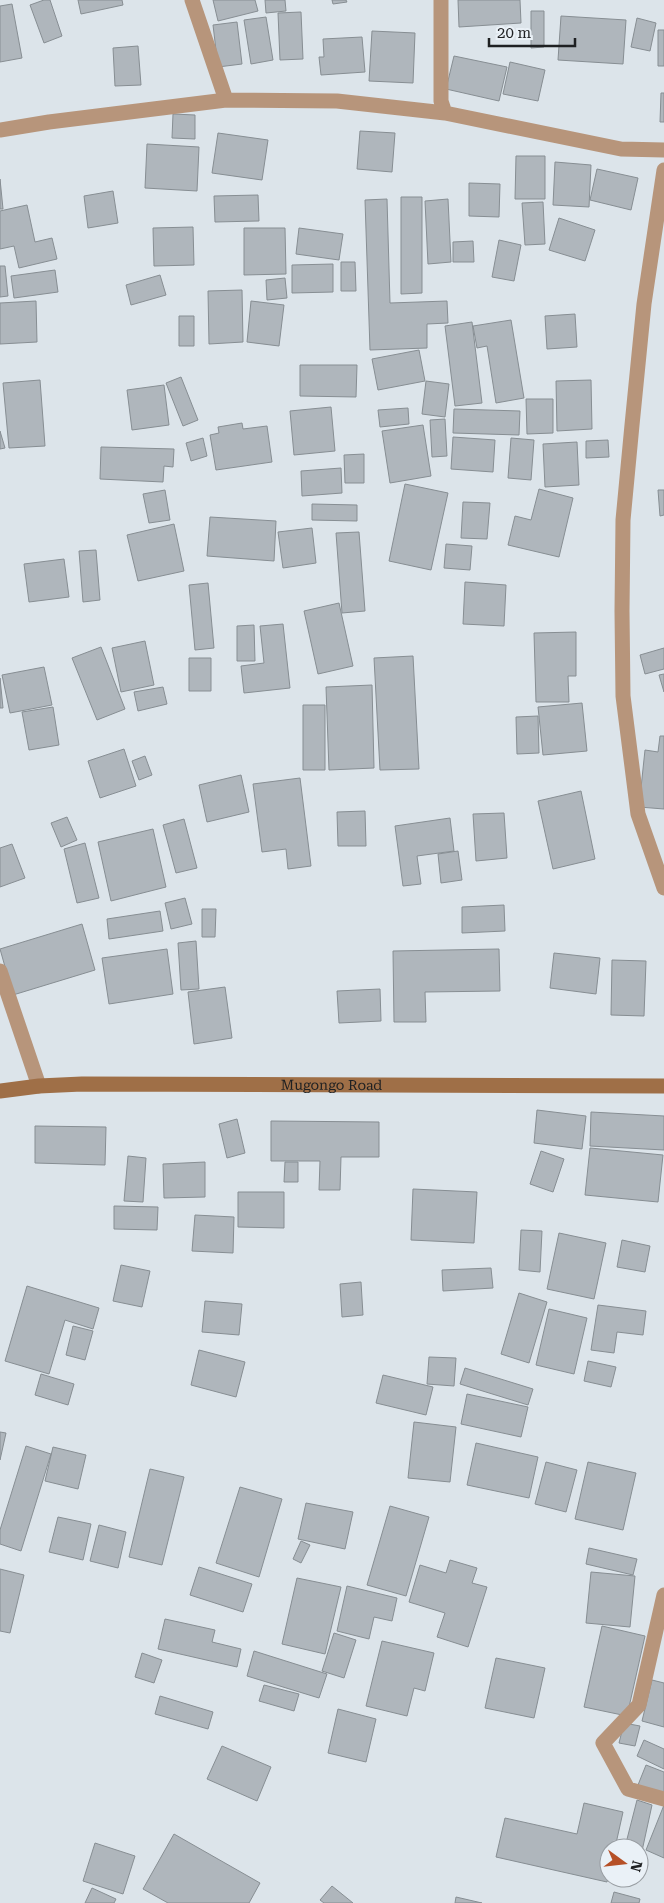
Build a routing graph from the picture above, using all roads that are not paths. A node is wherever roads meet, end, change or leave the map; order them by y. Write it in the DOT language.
graph roads {
  1 [pos="192,0"];
  2 [pos="441,0"];
  3 [pos="226,100"];
  4 [pos="444,114"];
  5 [pos="0,130"];
  6 [pos="664,150"];
  7 [pos="664,170"];
  8 [pos="664,888"];
  9 [pos="0,971"];
  10 [pos="39,1086"];
  11 [pos="664,1086"];
  12 [pos="0,1091"];
  13 [pos="664,1595"];
  14 [pos="664,1799"];
  1 -- 3 [label="street"];
  2 -- 4 [label="street"];
  3 -- 4 [label="street"];
  3 -- 5 [label="street"];
  4 -- 6 [label="street"];
  7 -- 8 [label="street"];
  9 -- 10 [label="street"];
  10 -- 11 [label="street, Mugongo Road"];
  10 -- 12 [label="street, Mugongo Road"];
  13 -- 14 [label="street"];
}
